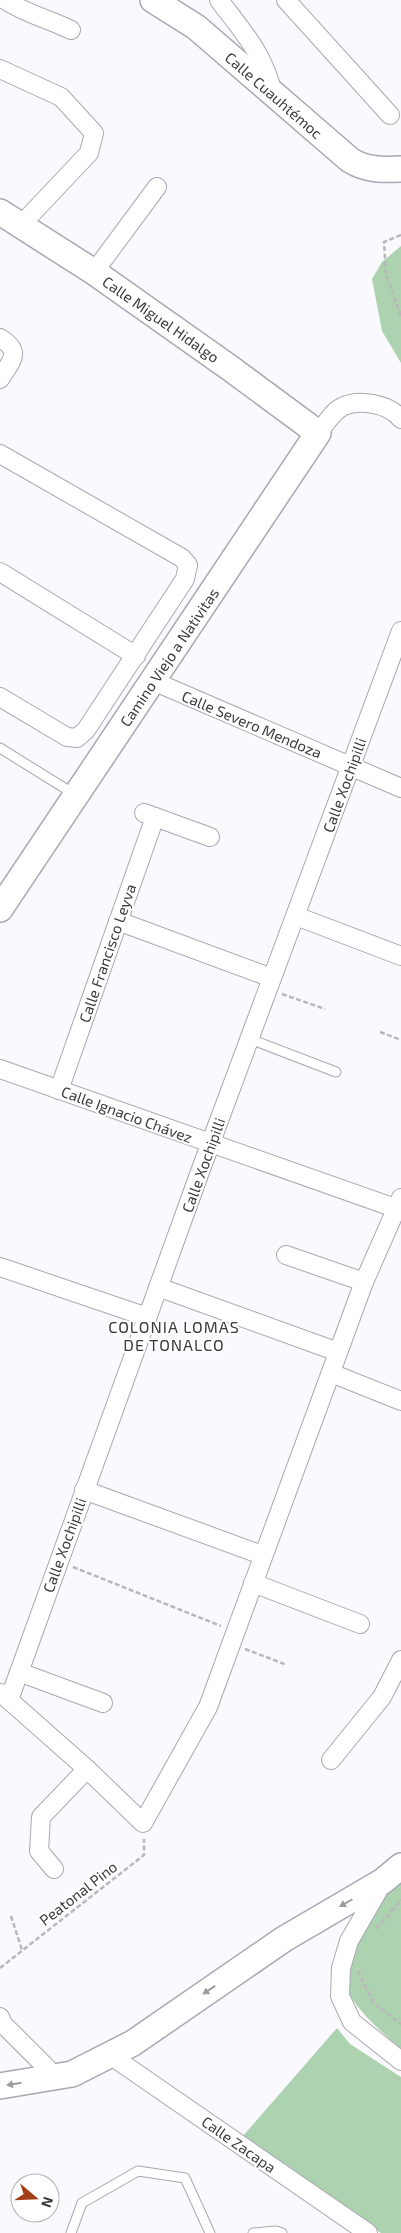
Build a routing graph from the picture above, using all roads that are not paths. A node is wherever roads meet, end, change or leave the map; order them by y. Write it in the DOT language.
graph roads {
  1 [pos="5,0"];
  2 [pos="153,0"];
  3 [pos="219,0"];
  4 [pos="286,0"];
  5 [pos="71,30"];
  6 [pos="0,69"];
  7 [pos="273,94"];
  8 [pos="390,115"];
  9 [pos="401,168"];
  10 [pos="157,188"];
  11 [pos="10,219"];
  12 [pos="94,272"];
  13 [pos="0,338"];
  14 [pos="0,379"];
  15 [pos="401,419"];
  16 [pos="318,434"];
  17 [pos="0,454"];
  18 [pos="0,572"];
  19 [pos="401,631"];
  20 [pos="136,656"];
  21 [pos="394,677"];
  22 [pos="153,681"];
  23 [pos="0,697"];
  24 [pos="0,748"];
  25 [pos="350,766"];
  26 [pos="401,788"];
  27 [pos="77,795"];
  28 [pos="210,836"];
  29 [pos="0,909"];
  30 [pos="296,916"];
  31 [pos="118,921"];
  32 [pos="401,956"];
  33 [pos="270,984"];
  34 [pos="250,1039"];
  35 [pos="0,1069"];
  36 [pos="336,1072"];
  37 [pos="59,1090"];
  38 [pos="210,1144"];
  39 [pos="399,1205"];
  40 [pos="286,1254"];
  41 [pos="0,1267"];
  42 [pos="364,1282"];
  43 [pos="158,1287"];
  44 [pos="147,1317"];
  45 [pos="338,1352"];
  46 [pos="331,1373"];
  47 [pos="401,1401"];
  48 [pos="84,1490"];
  49 [pos="262,1555"];
  50 [pos="253,1583"];
  51 [pos="360,1624"];
  52 [pos="401,1660"];
  53 [pos="19,1672"];
  54 [pos="5,1696"];
  55 [pos="103,1703"];
  56 [pos="330,1760"];
  57 [pos="87,1769"];
  58 [pos="54,1869"];
  59 [pos="392,1874"];
  60 [pos="0,2017"];
  61 [pos="110,2055"];
  62 [pos="401,2061"];
  63 [pos="56,2077"];
  64 [pos="0,2086"];
  65 [pos="71,2233"];
  66 [pos="210,2233"];
  67 [pos="253,2233"];
  68 [pos="282,2233"];
  69 [pos="368,2233"];
  1 -- 5 [label="street"];
  2 -- 7 [label="street, Calle Cuauhtémoc"];
  3 -- 7 [label="street"];
  4 -- 8 [label="street"];
  6 -- 11 [label="street"];
  7 -- 9 [label="street, Calle Cuauhtémoc"];
  10 -- 12 [label="street"];
  11 -- 12 [label="street, Calle Miguel Hidalgo"];
  12 -- 16 [label="street, Calle Miguel Hidalgo"];
  13 -- 14 [label="street"];
  15 -- 16 [label="street, Camino Viejo a Nativitas"];
  16 -- 22 [label="street, Camino Viejo a Nativitas"];
  17 -- 20 [label="street"];
  18 -- 20 [label="street"];
  19 -- 21 [label="street, Calle Xochipilli"];
  20 -- 23 [label="street"];
  21 -- 25 [label="street, Calle Xochipilli"];
  22 -- 25 [label="street, Calle Severo Mendoza"];
  22 -- 27 [label="street, Camino Viejo a Nativitas"];
  24 -- 27 [label="lane"];
  25 -- 26 [label="street, Calle Severo Mendoza"];
  25 -- 30 [label="street, Calle Xochipilli"];
  27 -- 29 [label="street, Camino Viejo a Nativitas"];
  28 -- 31 [label="street, Calle Francisco Leyva"];
  30 -- 32 [label="street"];
  30 -- 33 [label="street, Calle Xochipilli"];
  31 -- 33 [label="street"];
  31 -- 37 [label="street, Calle Francisco Leyva"];
  33 -- 34 [label="street, Calle Xochipilli"];
  34 -- 36 [label="lane"];
  34 -- 38 [label="street, Calle Xochipilli"];
  35 -- 37 [label="street, Calle Ignacio Chávez"];
  37 -- 38 [label="street, Calle Ignacio Chávez"];
  38 -- 39 [label="street, Calle Ignacio Chávez"];
  38 -- 43 [label="street, Calle Xochipilli"];
  39 -- 42 [label="street"];
  40 -- 42 [label="street"];
  41 -- 44 [label="street"];
  42 -- 45 [label="street"];
  43 -- 44 [label="street, Calle Xochipilli"];
  43 -- 45 [label="street"];
  44 -- 48 [label="street, Calle Xochipilli"];
  45 -- 46 [label="street"];
  46 -- 47 [label="street"];
  46 -- 49 [label="street"];
  48 -- 49 [label="street"];
  48 -- 53 [label="street, Calle Xochipilli"];
  49 -- 50 [label="street"];
  50 -- 51 [label="street"];
  50 -- 57 [label="street"];
  52 -- 56 [label="street"];
  53 -- 54 [label="street, Calle Xochipilli"];
  53 -- 55 [label="street"];
  54 -- 57 [label="street"];
  57 -- 58 [label="street"];
  59 -- 61 [label="street, one-way"];
  59 -- 62 [label="street"];
  60 -- 63 [label="street"];
  61 -- 63 [label="street"];
  61 -- 69 [label="street, Calle Zacapa"];
  63 -- 64 [label="street, one-way"];
  65 -- 66 [label="lane"];
  67 -- 68 [label="lane"];
}
